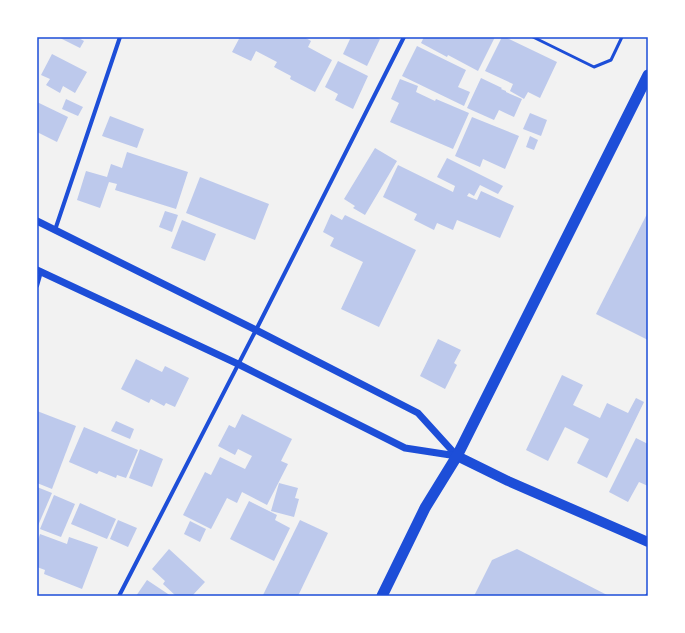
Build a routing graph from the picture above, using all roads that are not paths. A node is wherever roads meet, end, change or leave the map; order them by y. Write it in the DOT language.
graph roads {
  1 [pos="120,37"];
  2 [pos="404,37"];
  3 [pos="533,37"];
  4 [pos="622,37"];
  5 [pos="648,75"];
  6 [pos="645,88"];
  7 [pos="37,221"];
  8 [pos="55,230"];
  9 [pos="39,271"];
  10 [pos="37,286"];
  11 [pos="256,330"];
  12 [pos="238,364"];
  13 [pos="457,456"];
  14 [pos="648,542"];
  15 [pos="119,596"];
  16 [pos="382,596"];
  1 -- 8 [label="street"];
  2 -- 11 [label="street"];
  3 -- 4 [label="lane"];
  5 -- 6 [label="highway"];
  6 -- 13 [label="highway"];
  7 -- 8 [label="street"];
  8 -- 11 [label="street"];
  9 -- 10 [label="street"];
  9 -- 12 [label="street"];
  11 -- 12 [label="street"];
  11 -- 13 [label="street"];
  12 -- 13 [label="street"];
  12 -- 15 [label="street"];
  13 -- 14 [label="main road"];
  13 -- 16 [label="highway"];
}
